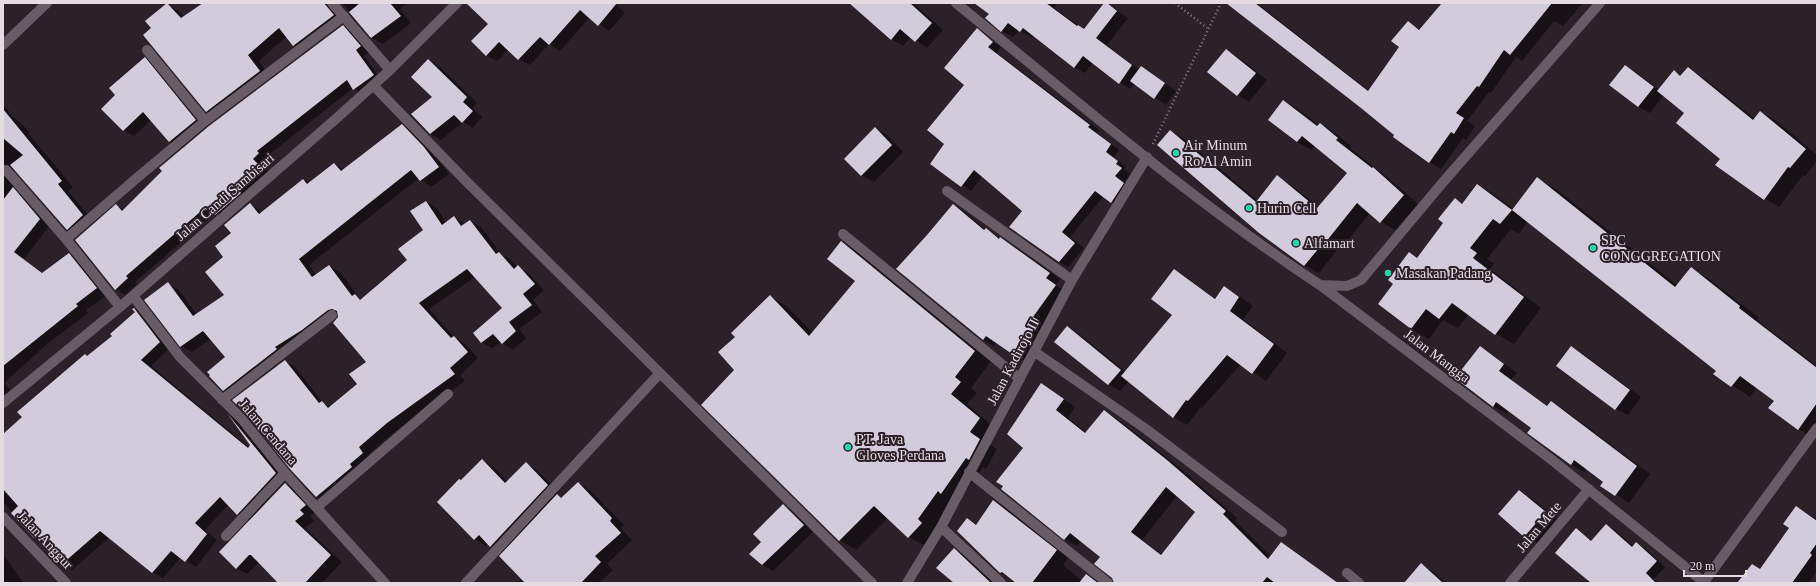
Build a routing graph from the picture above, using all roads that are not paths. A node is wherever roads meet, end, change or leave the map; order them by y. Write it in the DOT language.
graph roads {
  1 [pos="47,3"];
  2 [pos="332,3"];
  3 [pos="457,3"];
  4 [pos="956,3"];
  5 [pos="1600,3"];
  6 [pos="344,16"];
  7 [pos="3,45"];
  8 [pos="148,50"];
  9 [pos="390,70"];
  10 [pos="373,85"];
  11 [pos="206,121"];
  12 [pos="1147,157"];
  13 [pos="6,170"];
  14 [pos="946,191"];
  15 [pos="843,234"];
  16 [pos="66,238"];
  17 [pos="1072,280"];
  18 [pos="1320,285"];
  19 [pos="133,296"];
  20 [pos="120,307"];
  21 [pos="332,315"];
  22 [pos="1035,352"];
  23 [pos="660,373"];
  24 [pos="1020,379"];
  25 [pos="448,394"];
  26 [pos="222,400"];
  27 [pos="3,403"];
  28 [pos="1817,428"];
  29 [pos="969,472"];
  30 [pos="285,473"];
  31 [pos="1589,490"];
  32 [pos="317,507"];
  33 [pos="3,516"];
  34 [pos="940,527"];
  35 [pos="1282,532"];
  36 [pos="226,536"];
  37 [pos="1347,573"];
  38 [pos="66,583"];
  39 [pos="385,583"];
  40 [pos="466,583"];
  41 [pos="872,583"];
  42 [pos="907,583"];
  43 [pos="1001,583"];
  44 [pos="1108,583"];
  45 [pos="1359,583"];
  46 [pos="1510,583"];
  47 [pos="1704,583"];
  1 -- 7 [label="street"];
  2 -- 6 [label="street"];
  3 -- 9 [label="street, Jalan Candi Sambisari"];
  4 -- 12 [label="street, Jalan Mangga"];
  5 -- 18 [label="street"];
  6 -- 9 [label="street"];
  6 -- 11 [label="street"];
  8 -- 11 [label="street"];
  9 -- 10 [label="street, Jalan Candi Sambisari"];
  10 -- 19 [label="street, Jalan Candi Sambisari"];
  10 -- 23 [label="street"];
  11 -- 16 [label="street"];
  12 -- 17 [label="street, Jalan Kadirojo II"];
  12 -- 18 [label="street, Jalan Mangga"];
  13 -- 16 [label="street"];
  14 -- 17 [label="street"];
  15 -- 24 [label="street"];
  16 -- 20 [label="street"];
  17 -- 22 [label="street, Jalan Kadirojo II"];
  18 -- 31 [label="street, Jalan Mangga"];
  19 -- 20 [label="street, Jalan Candi Sambisari"];
  19 -- 26 [label="street, Jalan Cendana"];
  20 -- 27 [label="street, Jalan Candi Sambisari"];
  21 -- 26 [label="street"];
  22 -- 24 [label="street, Jalan Kadirojo II"];
  22 -- 35 [label="street"];
  23 -- 40 [label="street"];
  23 -- 41 [label="street"];
  24 -- 29 [label="street, Jalan Kadirojo II"];
  25 -- 32 [label="street"];
  26 -- 30 [label="street, Jalan Cendana"];
  28 -- 47 [label="street"];
  29 -- 34 [label="street, Jalan Kadirojo II"];
  29 -- 44 [label="street"];
  30 -- 32 [label="street, Jalan Cendana"];
  30 -- 36 [label="street"];
  31 -- 46 [label="street, Jalan Mete"];
  31 -- 47 [label="street, Jalan Mangga"];
  32 -- 39 [label="street, Jalan Cendana"];
  33 -- 38 [label="street, Jalan Anggur"];
  34 -- 42 [label="street, Jalan Kadirojo II"];
  34 -- 43 [label="street"];
  37 -- 45 [label="street"];
}
